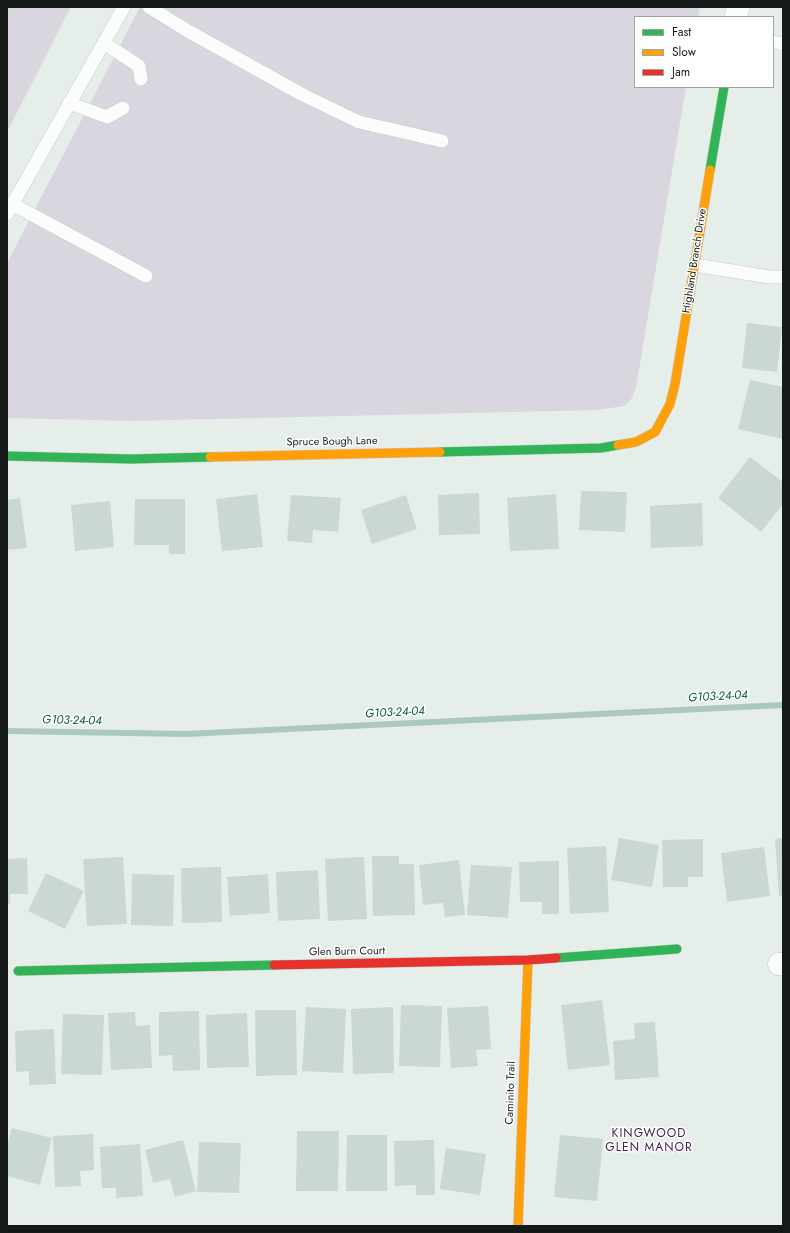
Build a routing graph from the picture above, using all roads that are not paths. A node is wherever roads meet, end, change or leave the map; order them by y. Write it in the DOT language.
graph roads {
  1 [pos="124,7"];
  2 [pos="149,7"];
  3 [pos="104,43"];
  4 [pos="141,79"];
  5 [pos="724,88"];
  6 [pos="69,103"];
  7 [pos="123,108"];
  8 [pos="442,141"];
  9 [pos="9,209"];
  10 [pos="695,265"];
  11 [pos="146,276"];
  12 [pos="783,277"];
  13 [pos="656,432"];
  14 [pos="7,456"];
  15 [pos="677,949"];
  16 [pos="528,960"];
  17 [pos="18,971"];
  18 [pos="518,1226"];
  1 -- 3 [label="lane"];
  2 -- 8 [label="lane"];
  3 -- 4 [label="lane"];
  3 -- 6 [label="lane"];
  5 -- 10 [label="street, Highland Branch Drive"];
  6 -- 7 [label="lane"];
  6 -- 9 [label="lane"];
  9 -- 11 [label="lane"];
  10 -- 12 [label="lane"];
  10 -- 13 [label="street, Highland Branch Drive"];
  13 -- 14 [label="street, Spruce Bough Lane"];
  15 -- 16 [label="street, Glen Burn Court"];
  16 -- 17 [label="street, Glen Burn Court"];
  16 -- 18 [label="street, Caminito Trail"];
}
